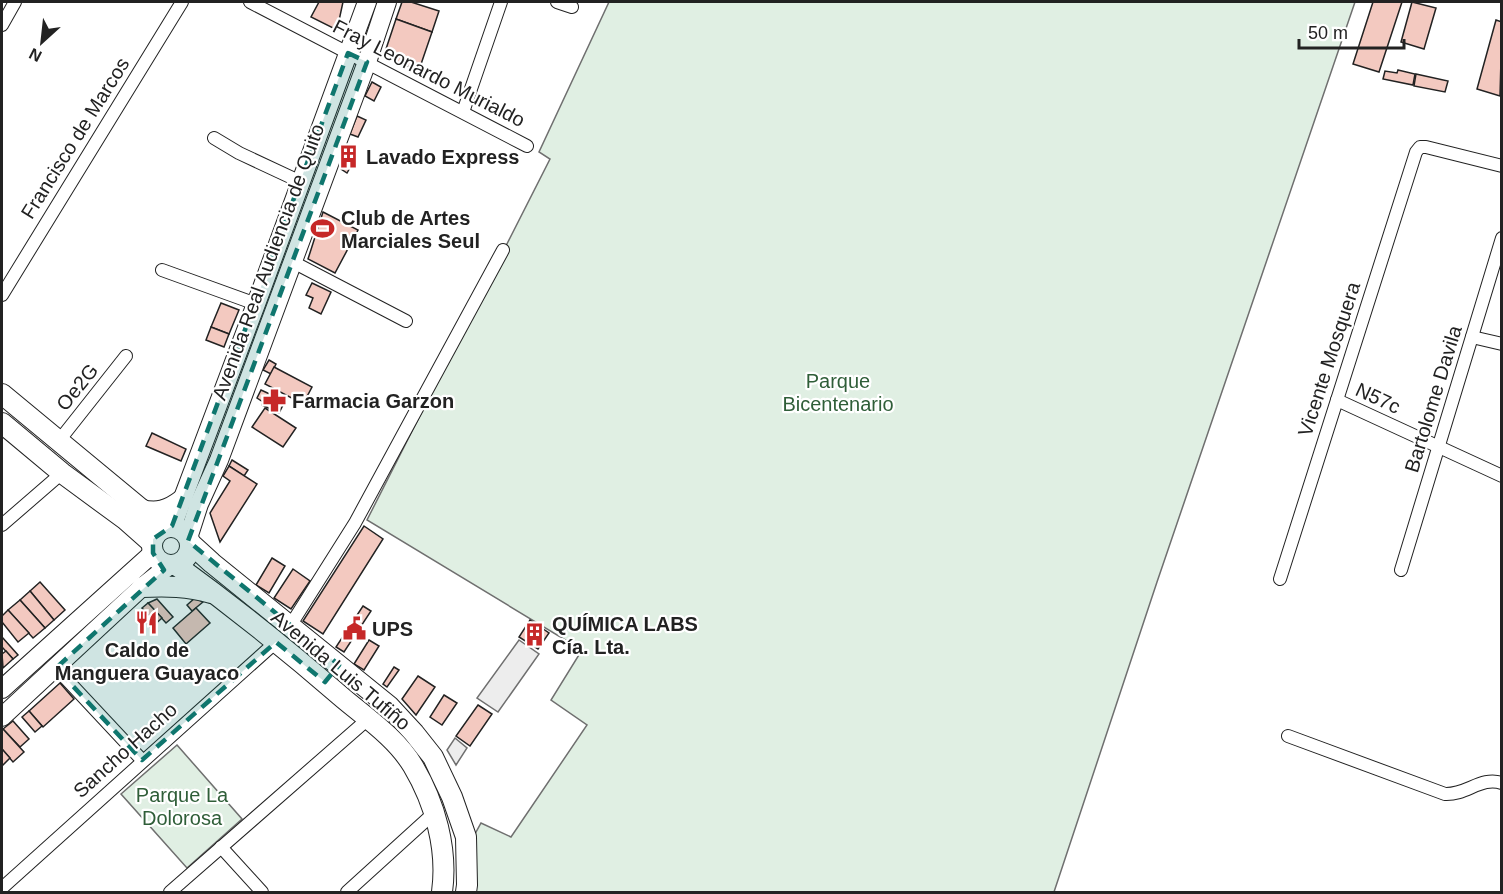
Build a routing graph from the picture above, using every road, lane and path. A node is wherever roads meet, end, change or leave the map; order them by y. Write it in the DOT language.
graph roads {
  1 [pos="15,2"];
  2 [pos="182,2"];
  3 [pos="250,2"];
  4 [pos="367,2"];
  5 [pos="387,2"];
  6 [pos="501,2"];
  7 [pos="557,2"];
  8 [pos="572,7"];
  9 [pos="2,25"];
  10 [pos="348,53"];
  11 [pos="367,62"];
  12 [pos="463,112"];
  13 [pos="214,138"];
  14 [pos="527,146"];
  15 [pos="1502,166"];
  16 [pos="301,182"];
  17 [pos="1502,238"];
  18 [pos="503,250"];
  19 [pos="291,261"];
  20 [pos="162,270"];
  21 [pos="2,295"];
  22 [pos="256,304"];
  23 [pos="406,321"];
  24 [pos="1472,337"];
  25 [pos="1502,344"];
  26 [pos="126,356"];
  27 [pos="1337,400"];
  28 [pos="5,403"];
  29 [pos="2,423"];
  30 [pos="58,442"];
  31 [pos="1437,448"];
  32 [pos="62,473"];
  33 [pos="1502,476"];
  34 [pos="182,500"];
  35 [pos="140,509"];
  36 [pos="2,525"];
  37 [pos="160,538"];
  38 [pos="189,541"];
  39 [pos="173,565"];
  40 [pos="1401,570"];
  41 [pos="1280,579"];
  42 [pos="142,587"];
  43 [pos="217,595"];
  44 [pos="290,626"];
  45 [pos="276,642"];
  46 [pos="339,665"];
  47 [pos="56,668"];
  48 [pos="325,682"];
  49 [pos="2,689"];
  50 [pos="2,717"];
  51 [pos="368,719"];
  52 [pos="1288,736"];
  53 [pos="142,760"];
  54 [pos="1502,783"];
  55 [pos="434,813"];
  56 [pos="221,847"];
  57 [pos="2,888"];
  58 [pos="170,892"];
  59 [pos="262,892"];
  60 [pos="347,892"];
  61 [pos="442,892"];
  62 [pos="466,892"];
  1 -- 9 [label="street"];
  2 -- 21 [label="street, Francisco de Marcos"];
  3 -- 10 [label="street, Fray Leonardo Murialdo"];
  4 -- 10 [label="main road, Avenida Real Audiencia de Quito"];
  5 -- 11 [label="main road, Avenida Real Audiencia de Quito"];
  6 -- 12 [label="street"];
  7 -- 8 [label="street"];
  10 -- 11 [label="street, Fray Leonardo Murialdo"];
  10 -- 16 [label="main road, Avenida Real Audiencia de Quito"];
  11 -- 12 [label="street, Fray Leonardo Murialdo"];
  11 -- 19 [label="main road, Avenida Real Audiencia de Quito"];
  12 -- 14 [label="street, Fray Leonardo Murialdo"];
  13 -- 16 [label="street"];
  15 -- 27 [label="street, Vicente Mosquera"];
  16 -- 22 [label="main road, Avenida Real Audiencia de Quito"];
  17 -- 24 [label="street, Bartolome Davila"];
  18 -- 44 [label="street"];
  19 -- 23 [label="street"];
  19 -- 38 [label="main road, Avenida Real Audiencia de Quito"];
  20 -- 22 [label="street"];
  22 -- 34 [label="main road, Avenida Real Audiencia de Quito"];
  24 -- 25 [label="street"];
  24 -- 31 [label="street, Bartolome Davila"];
  26 -- 30 [label="street, Oe2G"];
  27 -- 31 [label="street, N57c"];
  27 -- 41 [label="street, Vicente Mosquera"];
  28 -- 30 [label="main road"];
  29 -- 32 [label="main road"];
  30 -- 35 [label="main road"];
  31 -- 33 [label="street, N57c"];
  31 -- 40 [label="street, Bartolome Davila"];
  32 -- 36 [label="street"];
  32 -- 37 [label="main road"];
  34 -- 35 [label="main road"];
  34 -- 37 [label="main road, Avenida Real Audiencia de Quito"];
  35 -- 37 [label="main road"];
  37 -- 38 [label="main road"];
  37 -- 39 [label="main road"];
  37 -- 49 [label="main road, Avenida Real Audiencia de Quito"];
  38 -- 39 [label="main road"];
  38 -- 44 [label="main road, Avenida Luis Tufiño"];
  39 -- 42 [label="main road"];
  39 -- 43 [label="main road, Avenida Luis Tufiño"];
  42 -- 43 [label="main road"];
  42 -- 47 [label="main road"];
  43 -- 45 [label="main road, Avenida Luis Tufiño"];
  44 -- 46 [label="main road, Avenida Luis Tufiño"];
  45 -- 48 [label="main road, Avenida Luis Tufiño"];
  45 -- 53 [label="street, Sancho Hacho"];
  46 -- 48 [label="main road"];
  46 -- 62 [label="main road, Avenida Luis Tufiño"];
  47 -- 50 [label="main road"];
  47 -- 53 [label="street"];
  48 -- 51 [label="main road, Avenida Luis Tufiño"];
  51 -- 55 [label="main road, Avenida Luis Tufiño"];
  51 -- 56 [label="street"];
  52 -- 54 [label="street"];
  53 -- 57 [label="street, Sancho Hacho"];
  55 -- 60 [label="street"];
  55 -- 61 [label="main road, Avenida Luis Tufiño"];
  56 -- 58 [label="street"];
  56 -- 59 [label="street"];
}
